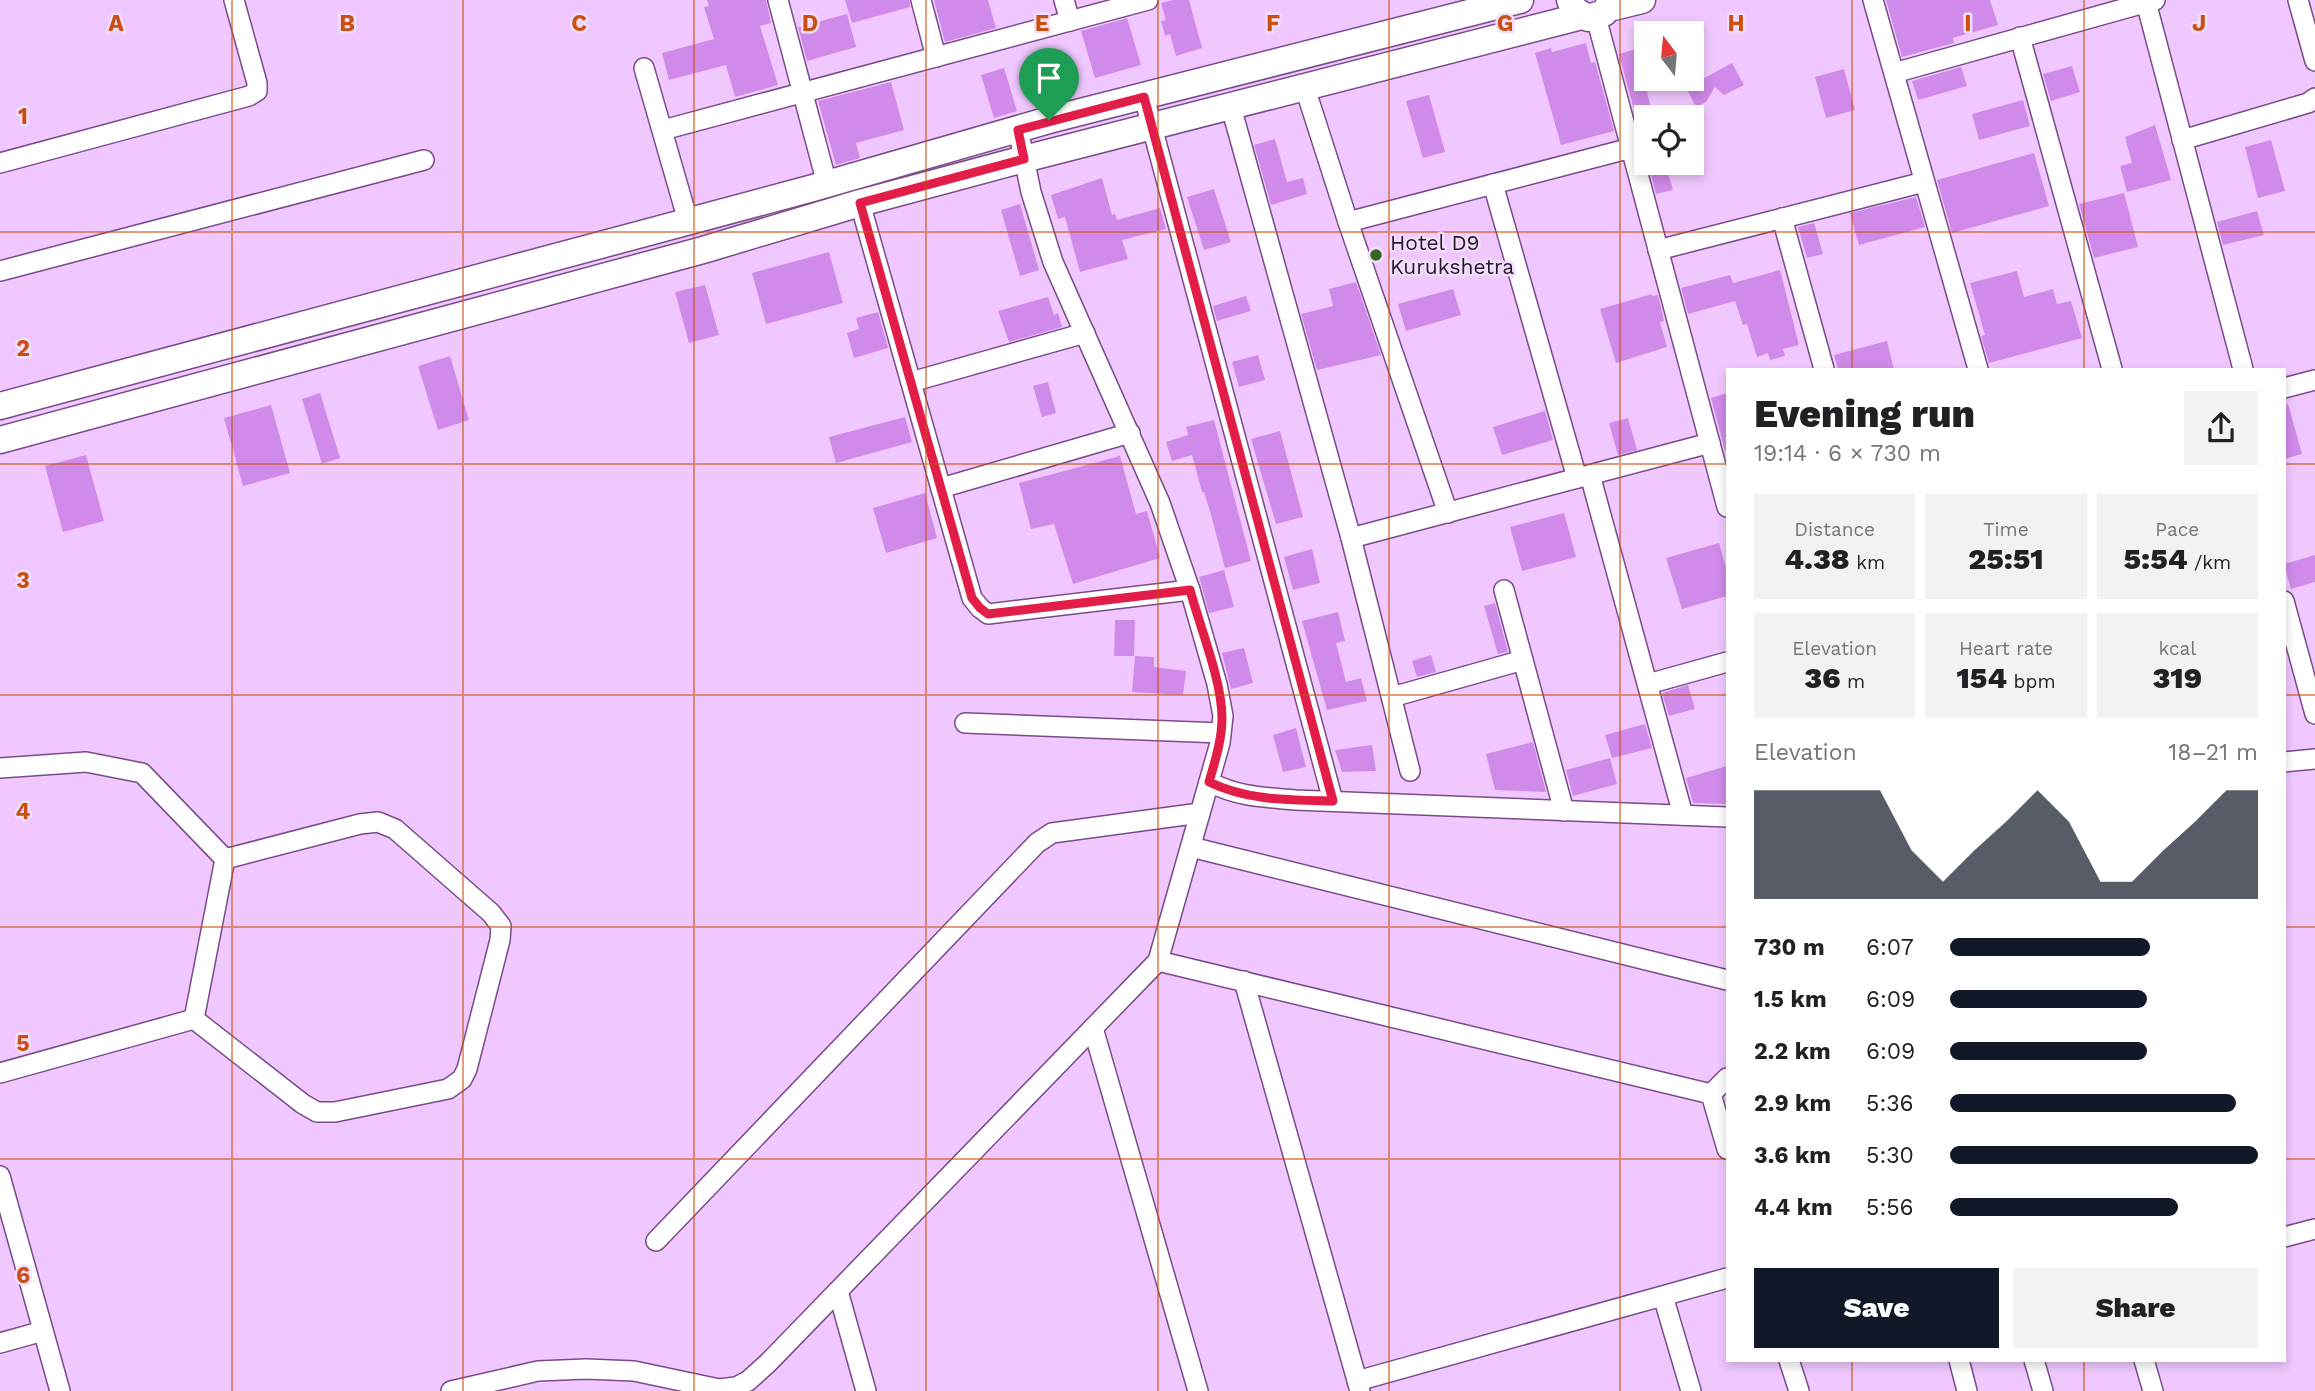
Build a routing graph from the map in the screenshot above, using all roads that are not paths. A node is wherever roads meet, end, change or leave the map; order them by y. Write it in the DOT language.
graph roads {
  1 [pos="234,0"];
  2 [pos="778,0"];
  3 [pos="921,0"];
  4 [pos="1064,0"];
  5 [pos="1148,0"];
  6 [pos="1520,0"];
  7 [pos="1642,0"];
  8 [pos="1872,0"];
  9 [pos="2298,0"];
  10 [pos="2150,1"];
  11 [pos="1453,8"];
  12 [pos="1594,8"];
  13 [pos="1070,21"];
  14 [pos="2021,37"];
  15 [pos="936,57"];
  16 [pos="2315,61"];
  17 [pos="644,68"];
  18 [pos="1894,73"];
  19 [pos="1305,88"];
  20 [pos="802,93"];
  21 [pos="1144,97"];
  22 [pos="2315,98"];
  23 [pos="1231,107"];
  24 [pos="1152,127"];
  25 [pos="663,130"];
  26 [pos="1018,130"];
  27 [pos="2182,140"];
  28 [pos="1631,148"];
  29 [pos="1024,159"];
  30 [pos="424,160"];
  31 [pos="0,163"];
  32 [pos="1924,182"];
  33 [pos="827,184"];
  34 [pos="1493,184"];
  35 [pos="860,203"];
  36 [pos="1782,218"];
  37 [pos="688,221"];
  38 [pos="1348,222"];
  39 [pos="1658,250"];
  40 [pos="0,271"];
  41 [pos="1085,333"];
  42 [pos="1824,368"];
  43 [pos="1978,368"];
  44 [pos="2112,368"];
  45 [pos="2243,368"];
  46 [pos="2315,380"];
  47 [pos="911,382"];
  48 [pos="2286,387"];
  49 [pos="0,406"];
  50 [pos="1129,433"];
  51 [pos="0,440"];
  52 [pos="1710,443"];
  53 [pos="1584,477"];
  54 [pos="941,488"];
  55 [pos="1726,502"];
  56 [pos="1448,513"];
  57 [pos="1351,538"];
  58 [pos="1190,590"];
  59 [pos="1504,590"];
  60 [pos="2286,608"];
  61 [pos="1523,660"];
  62 [pos="1726,662"];
  63 [pos="1648,684"];
  64 [pos="1392,697"];
  65 [pos="2315,714"];
  66 [pos="965,723"];
  67 [pos="1221,733"];
  68 [pos="2315,759"];
  69 [pos="2286,762"];
  70 [pos="0,768"];
  71 [pos="1410,771"];
  72 [pos="1209,782"];
  73 [pos="1333,801"];
  74 [pos="1564,811"];
  75 [pos="1200,813"];
  76 [pos="1683,815"];
  77 [pos="1726,817"];
  78 [pos="1191,847"];
  79 [pos="225,859"];
  80 [pos="1158,961"];
  81 [pos="1726,980"];
  82 [pos="1244,981"];
  83 [pos="194,1020"];
  84 [pos="1093,1028"];
  85 [pos="0,1073"];
  86 [pos="1726,1079"];
  87 [pos="1711,1094"];
  88 [pos="1726,1146"];
  89 [pos="0,1176"];
  90 [pos="2315,1229"];
  91 [pos="2286,1236"];
  92 [pos="656,1241"];
  93 [pos="1726,1278"];
  94 [pos="838,1291"];
  95 [pos="1663,1296"];
  96 [pos="43,1331"];
  97 [pos="0,1343"];
  98 [pos="1790,1362"];
  99 [pos="1960,1362"];
  100 [pos="2035,1362"];
  101 [pos="2145,1362"];
  102 [pos="750,1386"];
  103 [pos="1358,1386"];
  104 [pos="60,1391"];
  105 [pos="451,1391"];
  106 [pos="866,1391"];
  107 [pos="1198,1391"];
  108 [pos="1692,1391"];
  109 [pos="1799,1391"];
  110 [pos="1967,1391"];
  111 [pos="2043,1391"];
  112 [pos="2153,1391"];
  1 -- 31 [label="street"];
  2 -- 20 [label="street"];
  3 -- 15 [label="street"];
  4 -- 13 [label="street"];
  5 -- 13 [label="street"];
  6 -- 11 [label="main road"];
  7 -- 12 [label="main road"];
  8 -- 18 [label="street"];
  9 -- 16 [label="street"];
  10 -- 14 [label="street"];
  10 -- 27 [label="street"];
  11 -- 21 [label="main road"];
  12 -- 19 [label="main road"];
  12 -- 28 [label="street"];
  13 -- 15 [label="street"];
  14 -- 18 [label="street"];
  14 -- 44 [label="street"];
  15 -- 20 [label="street"];
  17 -- 25 [label="street"];
  18 -- 32 [label="street"];
  19 -- 23 [label="main road"];
  19 -- 38 [label="street"];
  20 -- 25 [label="street"];
  20 -- 33 [label="street"];
  21 -- 24 [label="street"];
  21 -- 26 [label="main road"];
  22 -- 27 [label="street"];
  23 -- 24 [label="main road"];
  23 -- 57 [label="street"];
  24 -- 29 [label="main road"];
  24 -- 73 [label="street"];
  25 -- 37 [label="street"];
  26 -- 29 [label="street"];
  26 -- 33 [label="main road"];
  27 -- 45 [label="street"];
  28 -- 34 [label="street"];
  28 -- 39 [label="street"];
  29 -- 35 [label="main road"];
  29 -- 41 [label="street"];
  30 -- 40 [label="street"];
  32 -- 36 [label="street"];
  32 -- 43 [label="street"];
  33 -- 37 [label="main road"];
  34 -- 38 [label="street"];
  34 -- 53 [label="street"];
  35 -- 47 [label="street"];
  35 -- 51 [label="main road"];
  36 -- 39 [label="street"];
  36 -- 42 [label="street"];
  37 -- 49 [label="main road"];
  38 -- 56 [label="street"];
  39 -- 52 [label="street"];
  41 -- 47 [label="street"];
  41 -- 50 [label="street"];
  46 -- 48 [label="street"];
  47 -- 54 [label="street"];
  50 -- 54 [label="street"];
  50 -- 58 [label="street"];
  52 -- 53 [label="street"];
  52 -- 55 [label="street"];
  53 -- 56 [label="street"];
  53 -- 63 [label="street"];
  54 -- 58 [label="street"];
  56 -- 57 [label="street"];
  57 -- 64 [label="street"];
  58 -- 67 [label="street"];
  59 -- 61 [label="street"];
  60 -- 65 [label="street"];
  61 -- 64 [label="street"];
  61 -- 74 [label="street"];
  62 -- 63 [label="street"];
  63 -- 76 [label="street"];
  64 -- 71 [label="street"];
  66 -- 67 [label="street"];
  67 -- 72 [label="street"];
  68 -- 69 [label="street"];
  70 -- 79 [label="street"];
  72 -- 73 [label="street"];
  72 -- 75 [label="street"];
  73 -- 74 [label="street"];
  74 -- 76 [label="street"];
  75 -- 78 [label="street"];
  75 -- 92 [label="street"];
  76 -- 77 [label="street"];
  78 -- 80 [label="street"];
  78 -- 81 [label="street"];
  79 -- 83 [label="street"];
  79 -- 83 [label="street"];
  80 -- 82 [label="street"];
  80 -- 84 [label="street"];
  82 -- 87 [label="street"];
  82 -- 103 [label="street"];
  83 -- 85 [label="street"];
  84 -- 94 [label="street"];
  84 -- 107 [label="street"];
  86 -- 87 [label="street"];
  87 -- 88 [label="street"];
  89 -- 96 [label="street"];
  90 -- 91 [label="street"];
  93 -- 95 [label="street"];
  94 -- 102 [label="street"];
  94 -- 106 [label="street"];
  95 -- 103 [label="street"];
  95 -- 108 [label="street"];
  96 -- 97 [label="street"];
  96 -- 104 [label="street"];
  98 -- 109 [label="street"];
  99 -- 110 [label="street"];
  100 -- 111 [label="street"];
  101 -- 112 [label="street"];
  102 -- 105 [label="street"];
}
